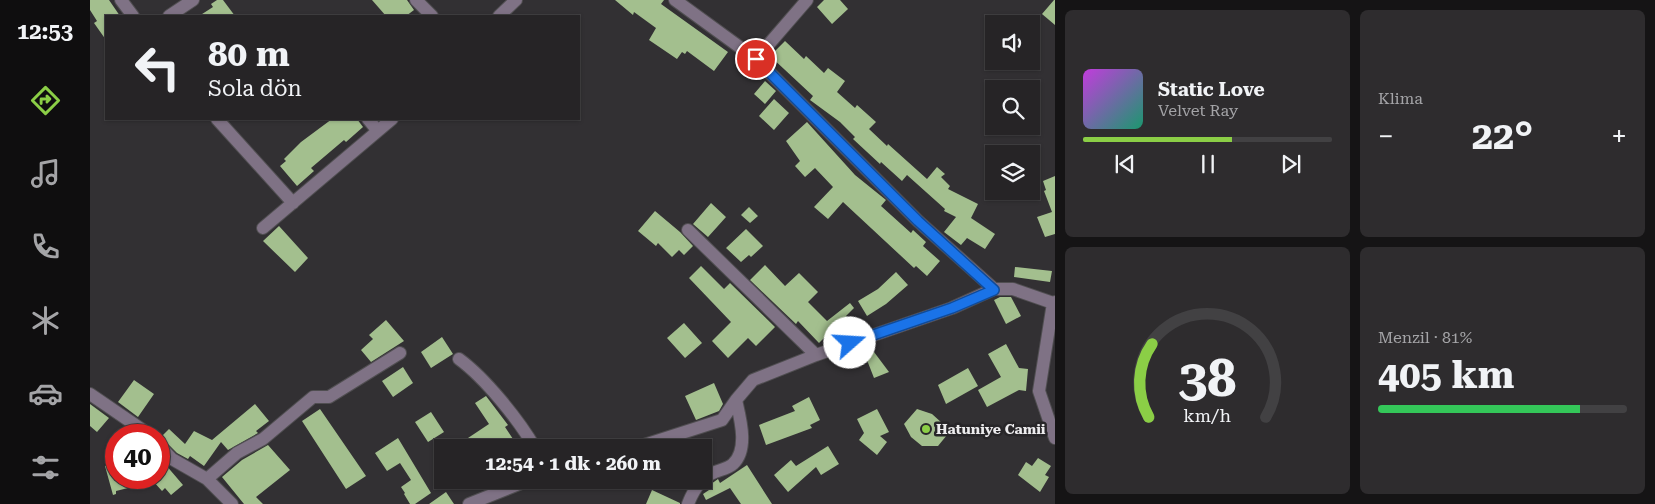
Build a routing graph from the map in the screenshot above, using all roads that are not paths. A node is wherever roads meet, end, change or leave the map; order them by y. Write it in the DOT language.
graph roads {
  1 [pos="121,0"];
  2 [pos="193,0"];
  3 [pos="416,0"];
  4 [pos="516,0"];
  5 [pos="675,0"];
  6 [pos="807,0"];
  7 [pos="132,15"];
  8 [pos="170,15"];
  9 [pos="431,15"];
  10 [pos="500,15"];
  11 [pos="756,59"];
  12 [pos="218,120"];
  13 [pos="369,120"];
  14 [pos="391,120"];
  15 [pos="377,130"];
  16 [pos="292,202"];
  17 [pos="263,228"];
  18 [pos="688,230"];
  19 [pos="994,290"];
  20 [pos="1054,303"];
  21 [pos="400,353"];
  22 [pos="816,355"];
  23 [pos="459,359"];
  24 [pos="90,394"];
  25 [pos="736,400"];
  26 [pos="134,424"];
  27 [pos="1055,438"];
  28 [pos="530,439"];
  29 [pos="662,439"];
  30 [pos="170,457"];
  31 [pos="207,478"];
  32 [pos="506,489"];
  33 [pos="232,504"];
  34 [pos="469,504"];
  35 [pos="688,504"];
  1 -- 7 [label="street"];
  2 -- 8 [label="street"];
  3 -- 9 [label="street"];
  4 -- 10 [label="street"];
  5 -- 11 [label="street"];
  6 -- 11 [label="street"];
  11 -- 19 [label="street"];
  12 -- 16 [label="street"];
  13 -- 15 [label="street"];
  14 -- 15 [label="street"];
  15 -- 16 [label="street"];
  16 -- 17 [label="street"];
  18 -- 22 [label="street"];
  19 -- 20 [label="street"];
  19 -- 22 [label="street"];
  20 -- 27 [label="street"];
  21 -- 31 [label="street"];
  22 -- 25 [label="street"];
  23 -- 28 [label="street"];
  24 -- 26 [label="street"];
  25 -- 29 [label="street"];
  25 -- 35 [label="street"];
  30 -- 31 [label="street"];
  31 -- 33 [label="street"];
  32 -- 34 [label="street"];
}
